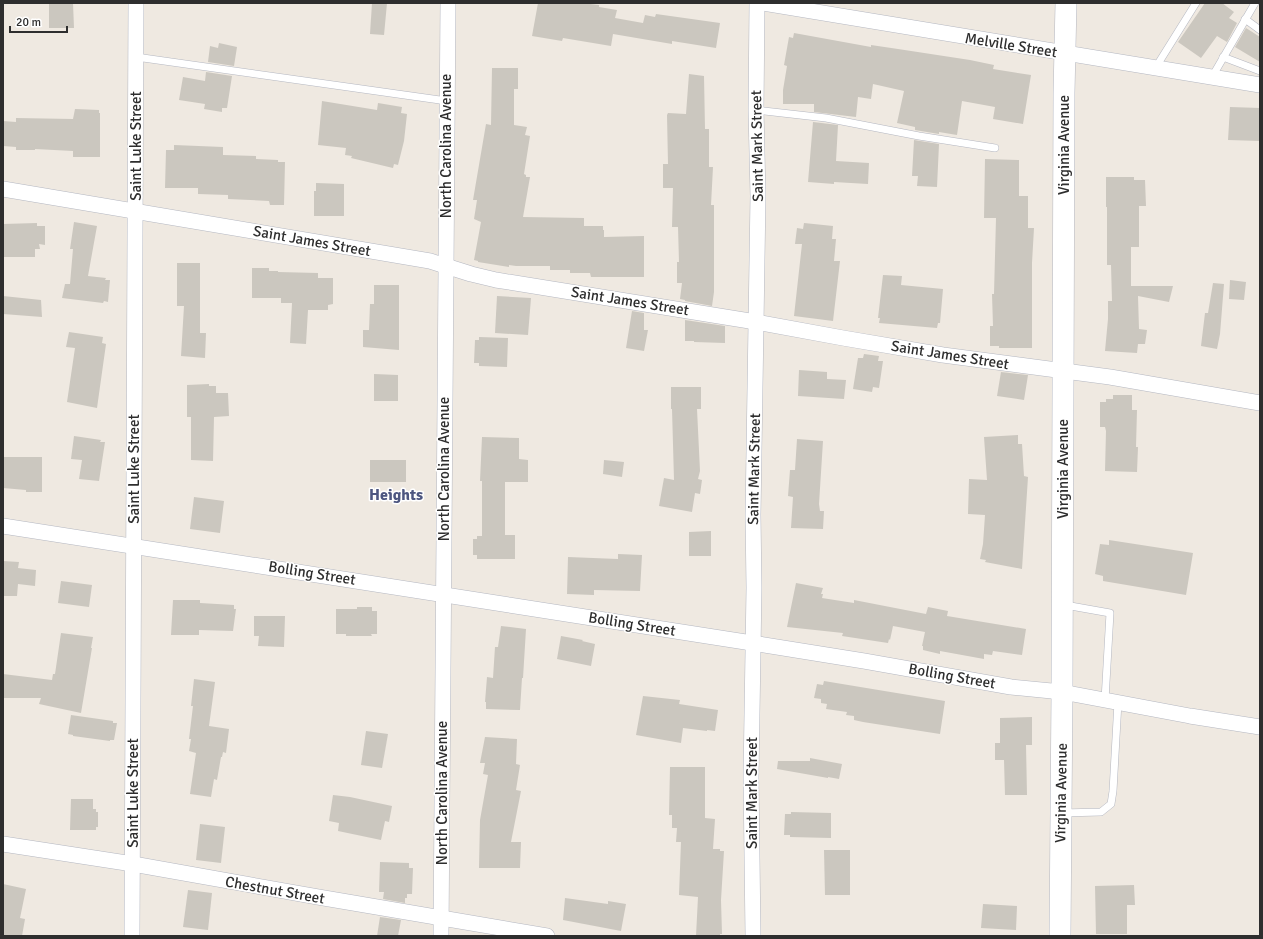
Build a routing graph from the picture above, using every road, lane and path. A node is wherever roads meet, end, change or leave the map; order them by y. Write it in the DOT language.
graph roads {
  1 [pos="136,3"];
  2 [pos="448,3"];
  3 [pos="757,3"];
  4 [pos="762,3"];
  5 [pos="1066,3"];
  6 [pos="1196,3"];
  7 [pos="1255,3"];
  8 [pos="1245,19"];
  9 [pos="1260,30"];
  10 [pos="1065,54"];
  11 [pos="136,57"];
  12 [pos="1223,57"];
  13 [pos="1156,67"];
  14 [pos="1260,71"];
  15 [pos="1212,77"];
  16 [pos="1260,85"];
  17 [pos="447,101"];
  18 [pos="756,110"];
  19 [pos="995,148"];
  20 [pos="3,189"];
  21 [pos="136,211"];
  22 [pos="446,266"];
  23 [pos="756,322"];
  24 [pos="1063,371"];
  25 [pos="1260,403"];
  26 [pos="3,526"];
  27 [pos="134,546"];
  28 [pos="443,594"];
  29 [pos="1063,605"];
  30 [pos="752,643"];
  31 [pos="1062,692"];
  32 [pos="1111,701"];
  33 [pos="1260,727"];
  34 [pos="1061,813"];
  35 [pos="3,844"];
  36 [pos="133,864"];
  37 [pos="441,918"];
  38 [pos="132,936"];
  39 [pos="441,936"];
  40 [pos="548,936"];
  41 [pos="753,936"];
  42 [pos="1060,936"];
  1 -- 11 [label="street, Saint Luke Street"];
  2 -- 17 [label="street, North Carolina Avenue"];
  3 -- 18 [label="street, Saint Mark Street"];
  4 -- 10 [label="street, Melville Street"];
  5 -- 10 [label="street, Virginia Avenue"];
  6 -- 13 [label="lane"];
  7 -- 8 [label="lane"];
  8 -- 9 [label="lane"];
  8 -- 12 [label="lane"];
  10 -- 13 [label="street, Melville Street"];
  10 -- 24 [label="street, Virginia Avenue"];
  11 -- 17 [label="lane"];
  11 -- 21 [label="street, Saint Luke Street"];
  12 -- 14 [label="lane"];
  12 -- 15 [label="lane"];
  13 -- 15 [label="street, Melville Street"];
  15 -- 16 [label="street, Melville Street"];
  17 -- 22 [label="street, North Carolina Avenue"];
  18 -- 19 [label="lane"];
  18 -- 23 [label="street, Saint Mark Street"];
  20 -- 21 [label="street, Saint James Street"];
  21 -- 22 [label="street, Saint James Street"];
  21 -- 27 [label="street, Saint Luke Street"];
  22 -- 23 [label="street, Saint James Street"];
  22 -- 28 [label="street, North Carolina Avenue"];
  23 -- 24 [label="street, Saint James Street"];
  23 -- 30 [label="street, Saint Mark Street"];
  24 -- 25 [label="street, Saint James Street"];
  24 -- 29 [label="street, Virginia Avenue"];
  26 -- 27 [label="street, Bolling Street"];
  27 -- 28 [label="street, Bolling Street"];
  27 -- 36 [label="street, Saint Luke Street"];
  28 -- 30 [label="street, Bolling Street"];
  28 -- 37 [label="street, North Carolina Avenue"];
  29 -- 31 [label="street, Virginia Avenue"];
  29 -- 32 [label="lane"];
  30 -- 31 [label="street, Bolling Street"];
  30 -- 41 [label="street, Saint Mark Street"];
  31 -- 32 [label="street, Bolling Street"];
  31 -- 34 [label="street, Virginia Avenue"];
  32 -- 33 [label="street, Bolling Street"];
  32 -- 34 [label="lane"];
  34 -- 42 [label="street, Virginia Avenue"];
  35 -- 36 [label="street, Chestnut Street"];
  36 -- 37 [label="street, Chestnut Street"];
  36 -- 38 [label="street, Saint Luke Street"];
  37 -- 39 [label="street, North Carolina Avenue"];
  37 -- 40 [label="street, Chestnut Street"];
}
